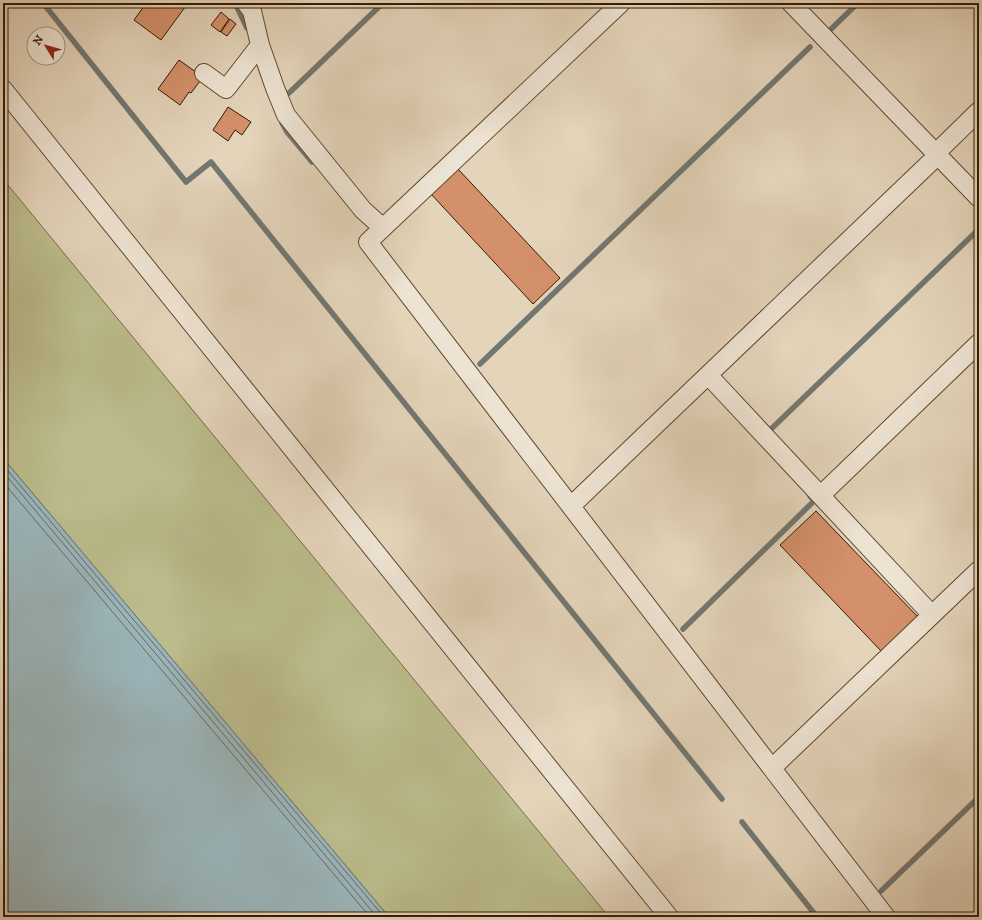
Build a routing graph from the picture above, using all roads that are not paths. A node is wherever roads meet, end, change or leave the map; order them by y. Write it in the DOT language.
graph roads {
  1 [pos="246,3"];
  2 [pos="621,3"];
  3 [pos="791,3"];
  4 [pos="260,45"];
  5 [pos="204,73"];
  6 [pos="3,89"];
  7 [pos="979,111"];
  8 [pos="937,154"];
  9 [pos="979,198"];
  10 [pos="383,228"];
  11 [pos="979,343"];
  12 [pos="708,375"];
  13 [pos="821,495"];
  14 [pos="571,506"];
  15 [pos="979,570"];
  16 [pos="932,615"];
  17 [pos="772,768"];
  18 [pos="669,917"];
  19 [pos="886,917"];
  1 -- 4 [label="street"];
  2 -- 10 [label="street"];
  3 -- 8 [label="street"];
  4 -- 5 [label="street"];
  4 -- 10 [label="street"];
  6 -- 18 [label="street"];
  7 -- 8 [label="street"];
  8 -- 9 [label="street"];
  8 -- 12 [label="street"];
  10 -- 14 [label="street"];
  11 -- 13 [label="street"];
  12 -- 13 [label="street"];
  12 -- 14 [label="street"];
  13 -- 16 [label="street"];
  14 -- 17 [label="street"];
  15 -- 16 [label="street"];
  16 -- 17 [label="street"];
  17 -- 19 [label="street"];
}
